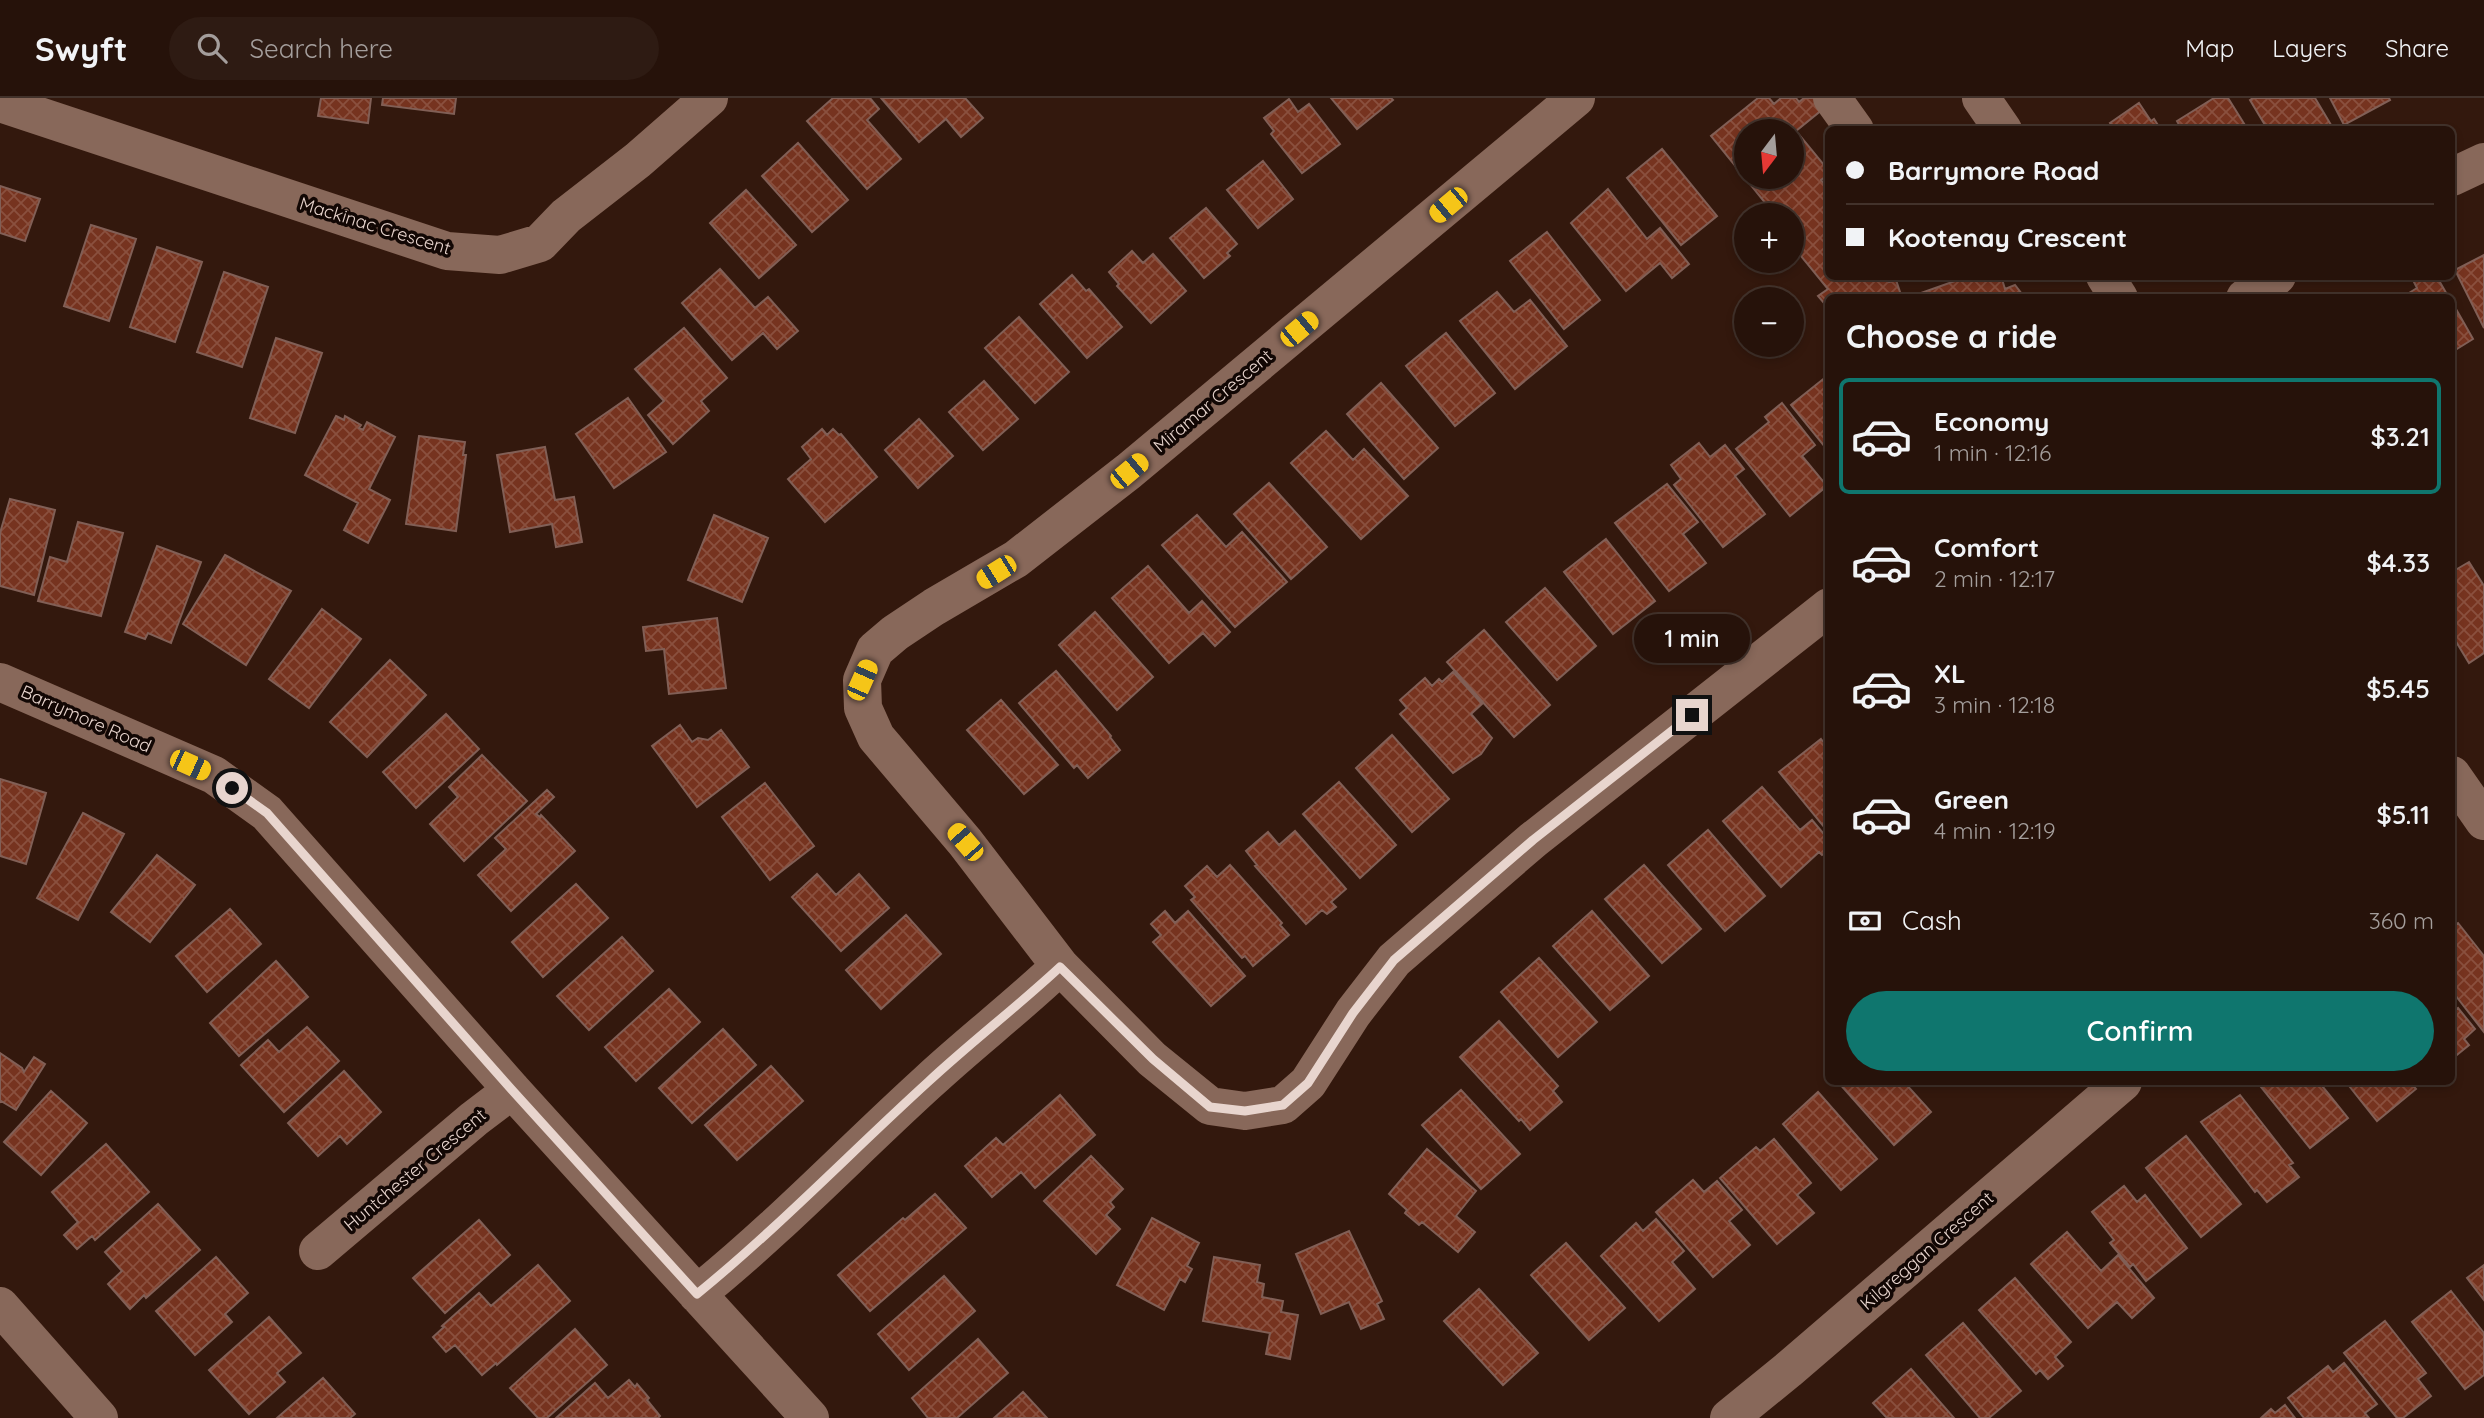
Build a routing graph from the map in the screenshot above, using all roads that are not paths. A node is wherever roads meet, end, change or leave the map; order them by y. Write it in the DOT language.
graph roads {
  1 [pos="709,98"];
  2 [pos="1576,98"];
  3 [pos="1832,98"];
  4 [pos="1981,98"];
  5 [pos="0,103"];
  6 [pos="1852,126"];
  7 [pos="2000,126"];
  8 [pos="2484,162"];
  9 [pos="2455,176"];
  10 [pos="2271,280"];
  11 [pos="2251,294"];
  12 [pos="1825,610"];
  13 [pos="0,682"];
  14 [pos="1060,967"];
  15 [pos="2120,1085"];
  16 [pos="512,1090"];
  17 [pos="318,1251"];
  18 [pos="697,1294"];
  19 [pos="0,1306"];
  20 [pos="99,1418"];
  21 [pos="810,1418"];
  22 [pos="1729,1418"];
  1 -- 5 [label="street, Mackinac Crescent"];
  2 -- 14 [label="street, Miramar Crescent"];
  3 -- 6 [label="street"];
  4 -- 7 [label="street"];
  8 -- 9 [label="street"];
  10 -- 11 [label="street"];
  12 -- 14 [label="street, Miramar Crescent"];
  13 -- 16 [label="street, Barrymore Road"];
  14 -- 18 [label="street"];
  15 -- 22 [label="street, Kilgreggan Crescent"];
  16 -- 17 [label="street, Huntchester Crescent"];
  16 -- 18 [label="street, Barrymore Road"];
  18 -- 21 [label="street, Barrymore Road"];
  19 -- 20 [label="street"];
}
